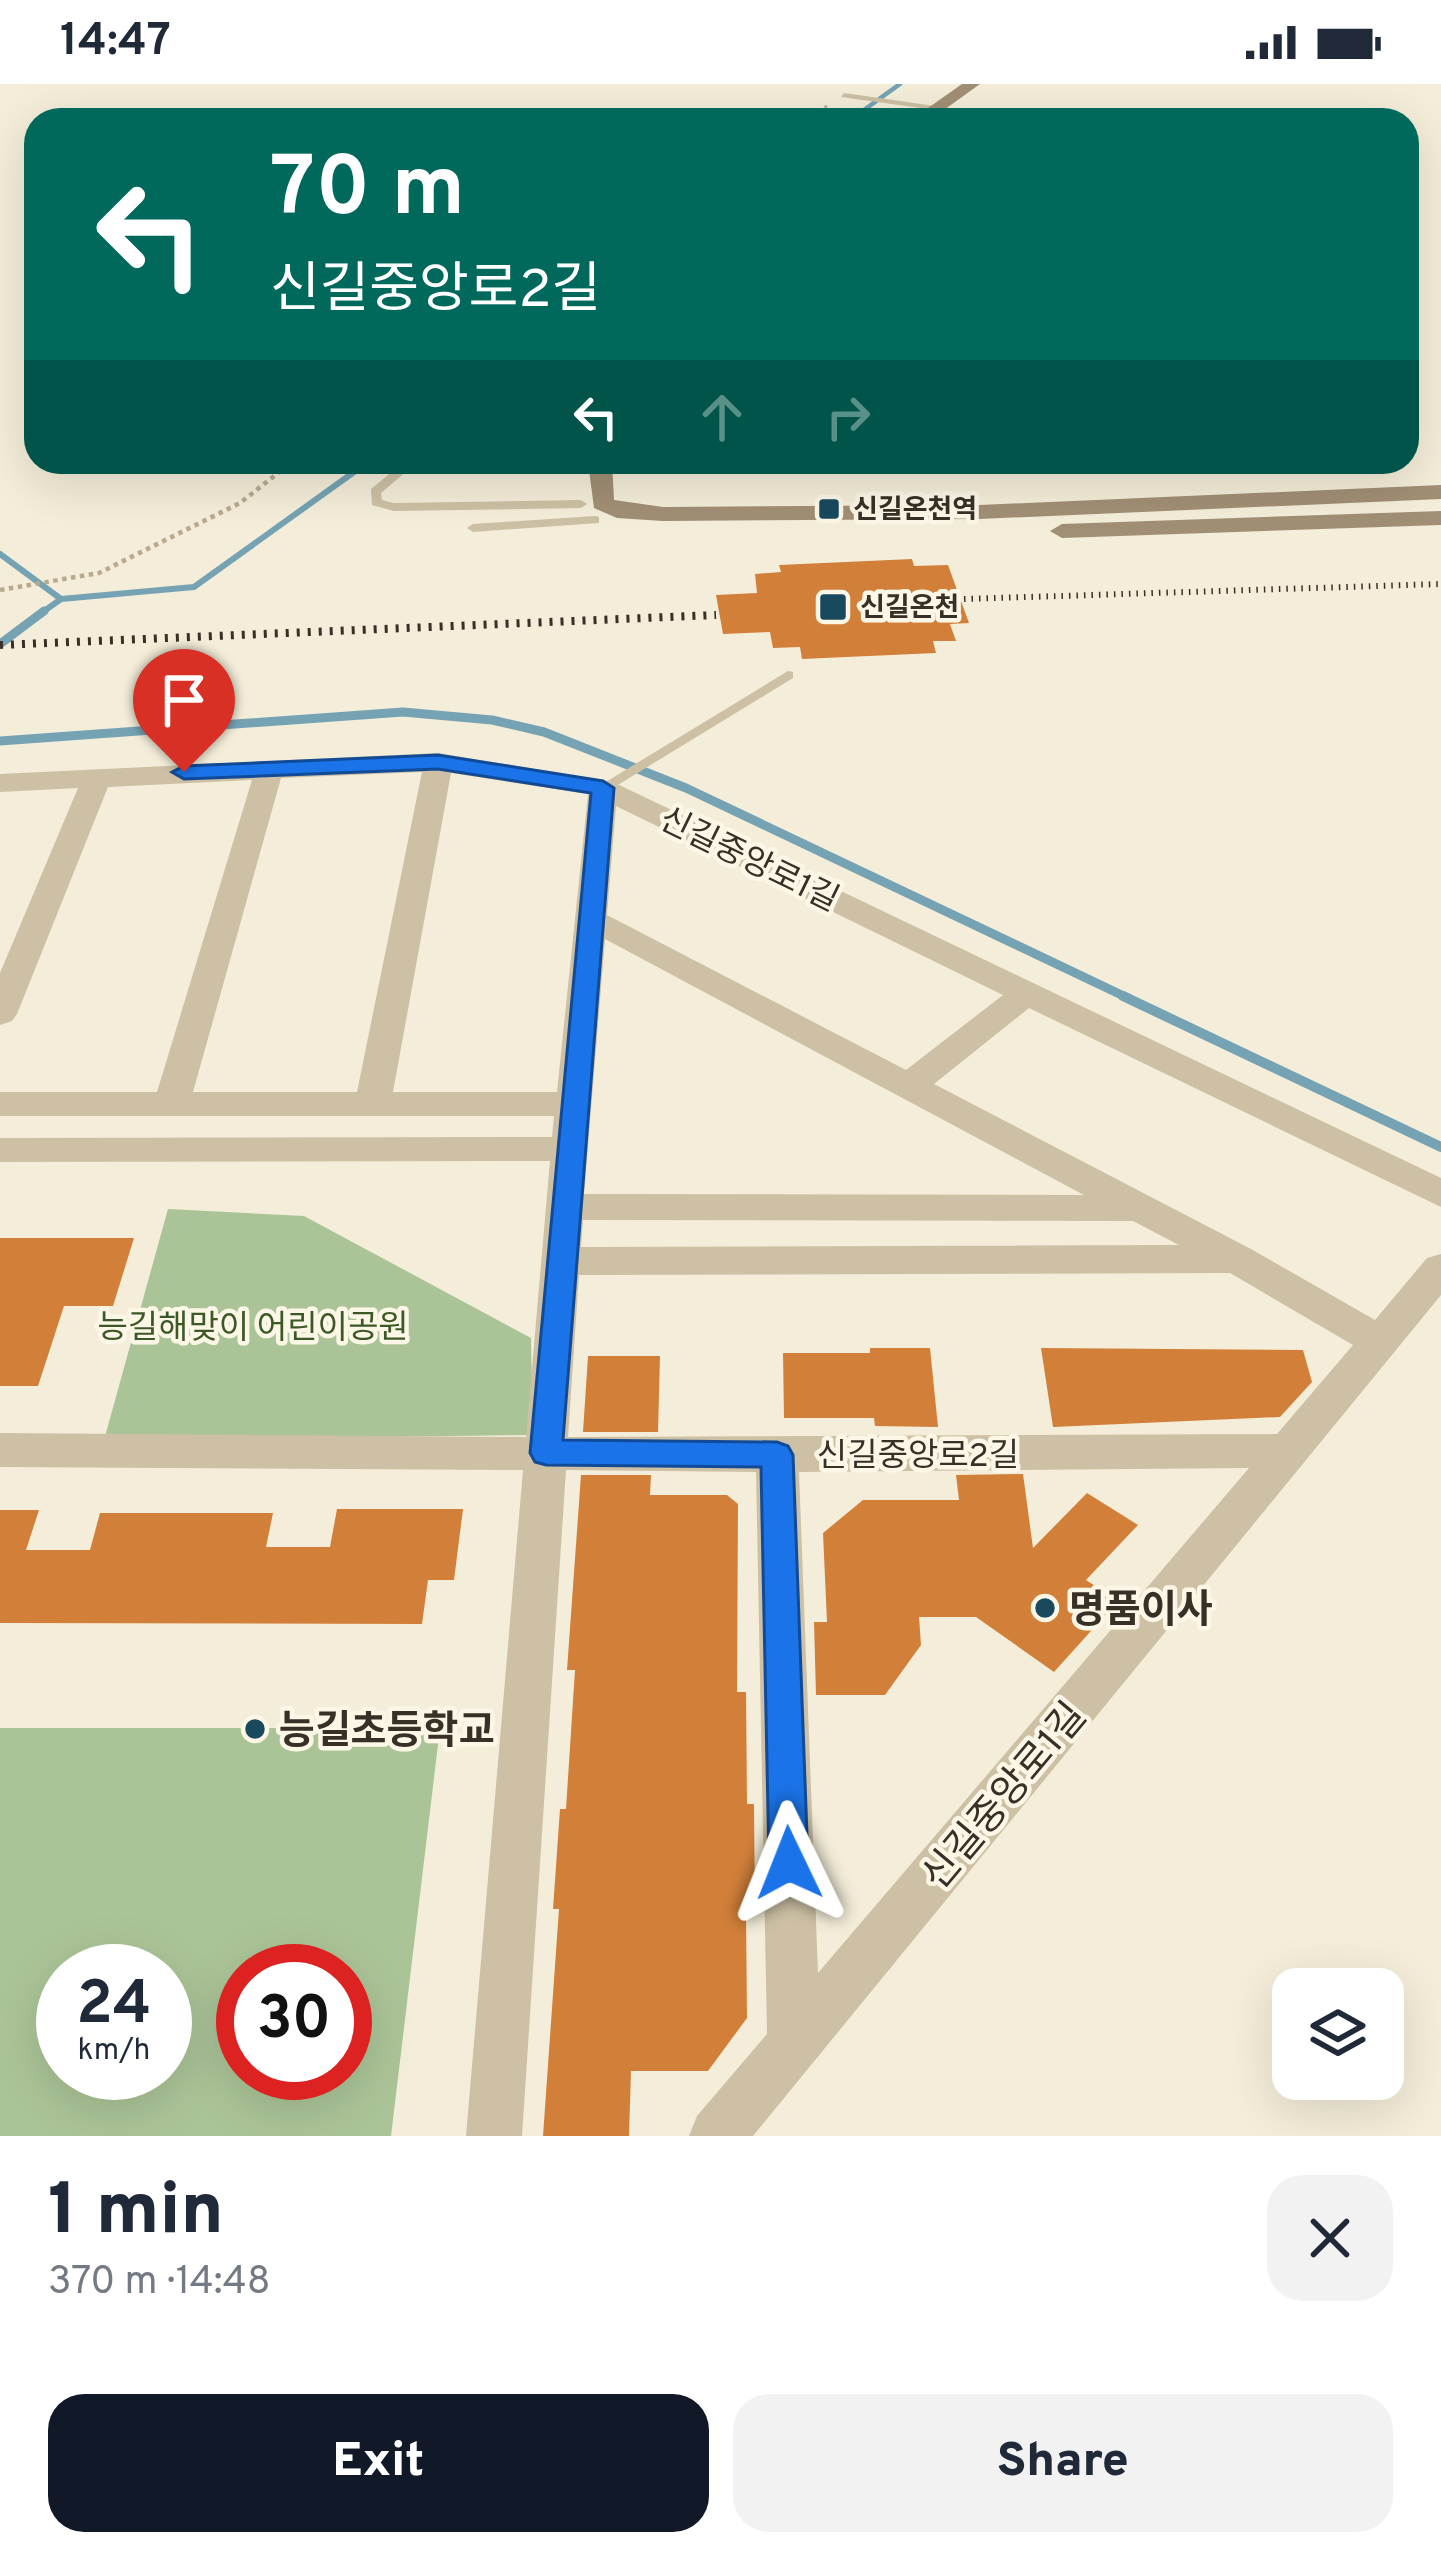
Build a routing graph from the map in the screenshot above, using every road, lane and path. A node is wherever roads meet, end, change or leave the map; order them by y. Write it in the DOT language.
graph roads {
  1 [pos="972,84"];
  2 [pos="996,84"];
  3 [pos="849,96"];
  4 [pos="918,108"];
  5 [pos="946,108"];
  6 [pos="951,108"];
  7 [pos="277,474"];
  8 [pos="397,474"];
  9 [pos="598,474"];
  10 [pos="575,475"];
  11 [pos="1441,492"];
  12 [pos="592,509"];
  13 [pos="910,514"];
  14 [pos="1441,518"];
  15 [pos="496,527"];
  16 [pos="473,528"];
  17 [pos="496,550"];
  18 [pos="0,590"];
  19 [pos="788,675"];
  20 [pos="438,762"];
  21 [pos="270,767"];
  22 [pos="97,777"];
  23 [pos="613,782"];
  24 [pos="0,783"];
  25 [pos="591,919"];
  26 [pos="1028,992"];
  27 [pos="0,1014"];
  28 [pos="909,1086"];
  29 [pos="373,1102"];
  30 [pos="0,1104"];
  31 [pos="576,1104"];
  32 [pos="171,1106"];
  33 [pos="569,1149"];
  34 [pos="0,1150"];
  35 [pos="1441,1194"];
  36 [pos="566,1207"];
  37 [pos="1138,1208"];
  38 [pos="1237,1258"];
  39 [pos="562,1261"];
  40 [pos="1441,1268"];
  41 [pos="1380,1342"];
  42 [pos="0,1450"];
  43 [pos="1291,1451"];
  44 [pos="546,1453"];
  45 [pos="777,1455"];
  46 [pos="794,2045"];
  47 [pos="494,2136"];
  48 [pos="717,2136"];
  1 -- 5 [label="main road"];
  2 -- 6 [label="main road"];
  3 -- 4 [label="lane"];
  7 -- 18 [label="path"];
  8 -- 12 [label="lane"];
  9 -- 12 [label="main road"];
  10 -- 12 [label="main road"];
  11 -- 13 [label="main road"];
  12 -- 13 [label="main road"];
  12 -- 15 [label="lane"];
  13 -- 14 [label="main road"];
  15 -- 16 [label="lane"];
  15 -- 17 [label="lane"];
  19 -- 23 [label="lane"];
  20 -- 21 [label="street, 신길중앙로1길"];
  20 -- 23 [label="street, 신길중앙로1길"];
  20 -- 29 [label="street"];
  21 -- 22 [label="street, 신길중앙로1길"];
  21 -- 32 [label="street"];
  22 -- 24 [label="street, 신길중앙로1길"];
  22 -- 27 [label="street"];
  23 -- 25 [label="street"];
  23 -- 26 [label="street, 신길중앙로1길"];
  25 -- 28 [label="street"];
  25 -- 31 [label="street"];
  26 -- 28 [label="street"];
  26 -- 35 [label="street, 신길중앙로1길"];
  28 -- 37 [label="street"];
  29 -- 31 [label="street"];
  29 -- 32 [label="street"];
  30 -- 32 [label="street"];
  31 -- 33 [label="street"];
  33 -- 34 [label="street"];
  33 -- 36 [label="street"];
  36 -- 37 [label="street"];
  36 -- 39 [label="street"];
  37 -- 38 [label="street"];
  38 -- 39 [label="street"];
  38 -- 41 [label="street"];
  39 -- 44 [label="street"];
  40 -- 41 [label="street, 신길중앙로1길"];
  41 -- 43 [label="street, 신길중앙로1길"];
  42 -- 44 [label="street, 신길중앙로2길"];
  43 -- 45 [label="street, 신길중앙로2길"];
  43 -- 46 [label="street, 신길중앙로1길"];
  44 -- 45 [label="street, 신길중앙로2길"];
  44 -- 47 [label="street"];
  45 -- 46 [label="street"];
  46 -- 48 [label="street, 신길중앙로1길"];
}
